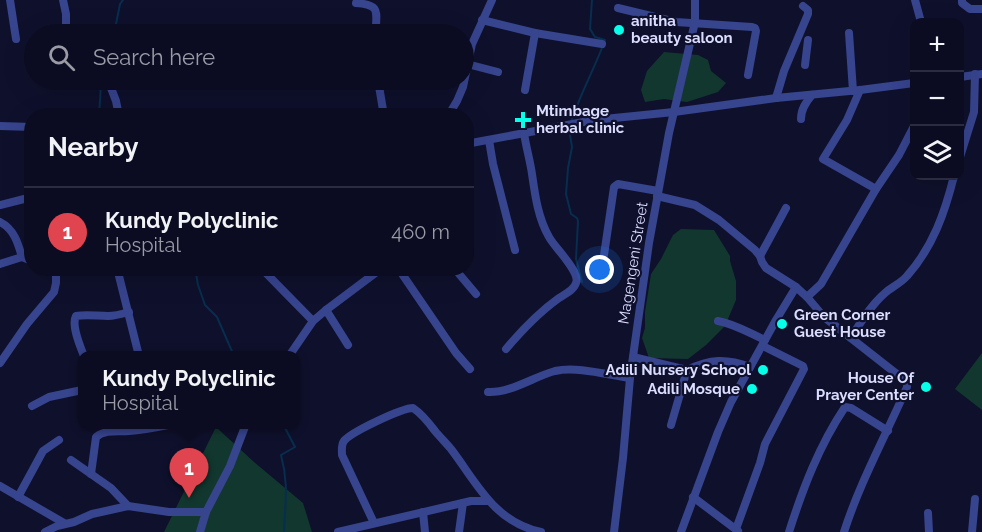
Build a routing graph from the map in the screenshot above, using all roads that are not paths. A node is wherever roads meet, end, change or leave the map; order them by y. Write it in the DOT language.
graph roads {
  1 [pos="9,0"];
  2 [pos="63,0"];
  3 [pos="492,0"];
  4 [pos="695,0"];
  5 [pos="915,0"];
  6 [pos="962,0"];
  7 [pos="356,3"];
  8 [pos="0,4"];
  9 [pos="803,6"];
  10 [pos="618,8"];
  11 [pos="982,9"];
  12 [pos="920,18"];
  13 [pos="482,20"];
  14 [pos="695,22"];
  15 [pos="66,24"];
  16 [pos="376,24"];
  17 [pos="535,33"];
  18 [pos="849,33"];
  19 [pos="16,39"];
  20 [pos="474,39"];
  21 [pos="798,39"];
  22 [pos="808,40"];
  23 [pos="817,43"];
  24 [pos="602,44"];
  25 [pos="805,65"];
  26 [pos="474,66"];
  27 [pos="498,72"];
  28 [pos="979,74"];
  29 [pos="748,75"];
  30 [pos="964,76"];
  31 [pos="910,84"];
  32 [pos="112,90"];
  33 [pos="380,90"];
  34 [pos="462,90"];
  35 [pos="525,90"];
  36 [pos="857,91"];
  37 [pos="812,95"];
  38 [pos="776,98"];
  39 [pos="117,108"];
  40 [pos="383,108"];
  41 [pos="453,108"];
  42 [pos="674,112"];
  43 [pos="801,119"];
  44 [pos="0,126"];
  45 [pos="24,127"];
  46 [pos="524,133"];
  47 [pos="910,135"];
  48 [pos="489,140"];
  49 [pos="474,143"];
  50 [pos="964,144"];
  51 [pos="953,180"];
  52 [pos="876,189"];
  53 [pos="657,193"];
  54 [pos="24,199"];
  55 [pos="0,205"];
  56 [pos="786,208"];
  57 [pos="0,222"];
  58 [pos="515,250"];
  59 [pos="604,255"];
  60 [pos="760,256"];
  61 [pos="22,257"];
  62 [pos="0,264"];
  63 [pos="56,276"];
  64 [pos="119,276"];
  65 [pos="269,276"];
  66 [pos="371,276"];
  67 [pos="403,276"];
  68 [pos="461,276"];
  69 [pos="796,287"];
  70 [pos="476,294"];
  71 [pos="807,297"];
  72 [pos="326,310"];
  73 [pos="129,312"];
  74 [pos="313,321"];
  75 [pos="718,321"];
  76 [pos="850,338"];
  77 [pos="764,343"];
  78 [pos="348,345"];
  79 [pos="506,350"];
  80 [pos="82,351"];
  81 [pos="138,351"];
  82 [pos="292,351"];
  83 [pos="633,357"];
  84 [pos="0,363"];
  85 [pos="750,367"];
  86 [pos="470,369"];
  87 [pos="687,370"];
  88 [pos="630,378"];
  89 [pos="78,391"];
  90 [pos="488,392"];
  91 [pos="32,406"];
  92 [pos="671,425"];
  93 [pos="142,429"];
  94 [pos="244,429"];
  95 [pos="888,430"];
  96 [pos="59,440"];
  97 [pos="71,460"];
  98 [pos="91,474"];
  99 [pos="0,486"];
  100 [pos="18,497"];
  101 [pos="693,497"];
  102 [pos="975,498"];
  103 [pos="488,501"];
  104 [pos="463,503"];
  105 [pos="128,506"];
  106 [pos="206,512"];
  107 [pos="423,512"];
  108 [pos="928,513"];
  109 [pos="74,522"];
  110 [pos="64,523"];
  111 [pos="374,524"];
  112 [pos="737,531"];
  113 [pos="45,532"];
  114 [pos="74,532"];
  115 [pos="200,532"];
  116 [pos="338,532"];
  117 [pos="425,532"];
  118 [pos="459,532"];
  119 [pos="541,532"];
  120 [pos="614,532"];
  121 [pos="681,532"];
  122 [pos="789,532"];
  123 [pos="844,532"];
  124 [pos="929,532"];
  125 [pos="972,532"];
  1 -- 8 [label="street"];
  1 -- 19 [label="street"];
  2 -- 15 [label="street"];
  3 -- 13 [label="street"];
  4 -- 14 [label="street, Magengeni Street"];
  5 -- 12 [label="street"];
  6 -- 11 [label="street"];
  7 -- 16 [label="street"];
  9 -- 21 [label="street"];
  10 -- 14 [label="street"];
  13 -- 17 [label="street"];
  13 -- 20 [label="street"];
  14 -- 29 [label="street"];
  14 -- 42 [label="street, Magengeni Street"];
  17 -- 24 [label="street"];
  17 -- 35 [label="street"];
  18 -- 36 [label="street"];
  21 -- 22 [label="street"];
  21 -- 38 [label="street"];
  22 -- 23 [label="street"];
  22 -- 25 [label="street"];
  26 -- 27 [label="street"];
  28 -- 30 [label="street"];
  28 -- 50 [label="street"];
  31 -- 36 [label="street"];
  32 -- 39 [label="street"];
  33 -- 40 [label="street"];
  34 -- 41 [label="street"];
  36 -- 37 [label="street"];
  36 -- 52 [label="street"];
  37 -- 38 [label="street"];
  37 -- 43 [label="street"];
  38 -- 42 [label="street"];
  42 -- 46 [label="street"];
  42 -- 53 [label="street, Magengeni Street"];
  44 -- 45 [label="street"];
  46 -- 48 [label="street"];
  46 -- 79 [label="street"];
  47 -- 52 [label="street"];
  48 -- 49 [label="street"];
  48 -- 58 [label="street"];
  51 -- 76 [label="street"];
  52 -- 71 [label="street"];
  53 -- 59 [label="street"];
  53 -- 60 [label="street"];
  53 -- 83 [label="street, Magengeni Street"];
  54 -- 55 [label="street"];
  56 -- 60 [label="street"];
  57 -- 61 [label="street"];
  60 -- 69 [label="street"];
  61 -- 62 [label="street"];
  63 -- 84 [label="street"];
  64 -- 73 [label="street"];
  65 -- 74 [label="street"];
  66 -- 72 [label="street"];
  67 -- 86 [label="street"];
  68 -- 70 [label="street"];
  69 -- 71 [label="street"];
  69 -- 77 [label="street"];
  71 -- 76 [label="street"];
  72 -- 74 [label="street"];
  72 -- 78 [label="street"];
  73 -- 80 [label="street"];
  73 -- 81 [label="street"];
  74 -- 82 [label="street"];
  75 -- 77 [label="street"];
  76 -- 95 [label="street"];
  77 -- 85 [label="street"];
  77 -- 112 [label="street"];
  83 -- 87 [label="street"];
  83 -- 88 [label="street, Magengeni Street"];
  85 -- 87 [label="street"];
  85 -- 101 [label="street"];
  87 -- 92 [label="street"];
  88 -- 90 [label="street"];
  88 -- 120 [label="street, Magengeni Street"];
  89 -- 91 [label="street"];
  93 -- 98 [label="street"];
  94 -- 106 [label="street"];
  95 -- 122 [label="street"];
  95 -- 123 [label="street"];
  96 -- 100 [label="street"];
  97 -- 98 [label="street"];
  98 -- 105 [label="street"];
  99 -- 100 [label="street"];
  100 -- 110 [label="street"];
  101 -- 112 [label="street"];
  101 -- 121 [label="street"];
  102 -- 125 [label="street"];
  103 -- 104 [label="street"];
  103 -- 111 [label="street"];
  103 -- 119 [label="street"];
  104 -- 107 [label="street"];
  104 -- 118 [label="street"];
  105 -- 106 [label="street"];
  105 -- 109 [label="street"];
  106 -- 115 [label="street"];
  107 -- 111 [label="street"];
  107 -- 117 [label="street"];
  108 -- 124 [label="street"];
  109 -- 110 [label="street"];
  109 -- 114 [label="street"];
  110 -- 113 [label="street"];
  111 -- 116 [label="street"];
}
